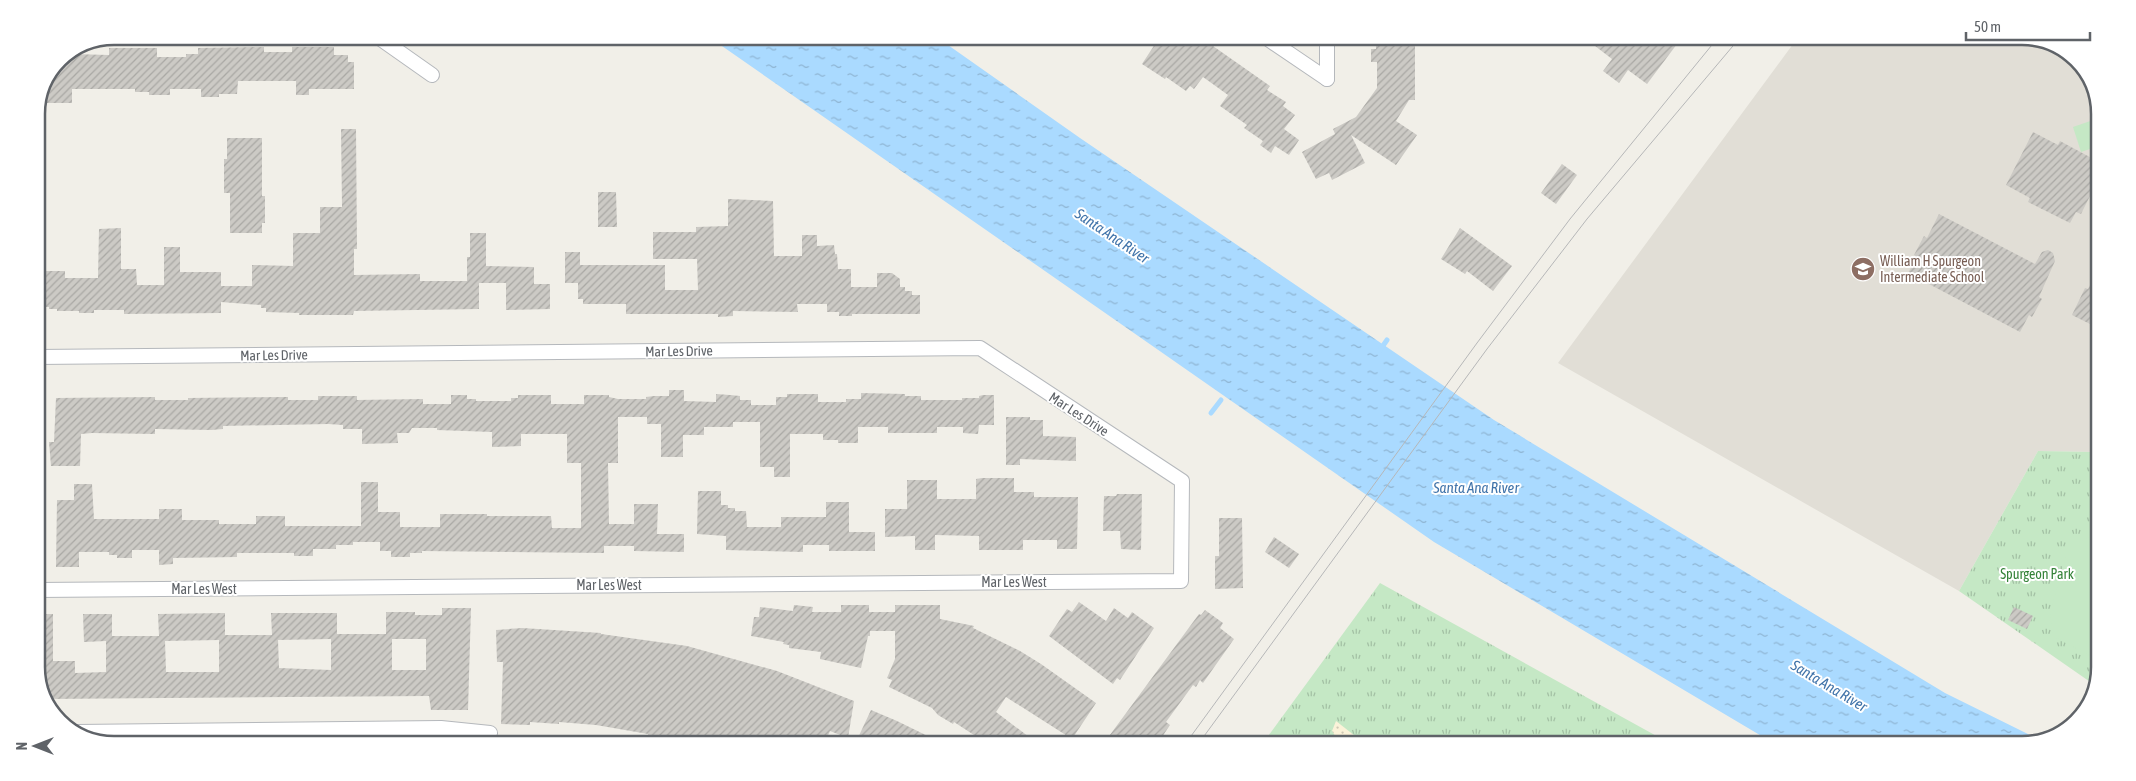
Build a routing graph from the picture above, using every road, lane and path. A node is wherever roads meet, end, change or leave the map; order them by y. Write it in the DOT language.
graph roads {
  1 [pos="389,45"];
  2 [pos="1277,45"];
  3 [pos="1327,45"];
  4 [pos="432,75"];
  5 [pos="45,357"];
  6 [pos="1181,581"];
  7 [pos="45,590"];
  8 [pos="93,732"];
  9 [pos="490,733"];
  10 [pos="302,736"];
  1 -- 4 [label="street"];
  2 -- 3 [label="street"];
  5 -- 6 [label="street, Mar Les Drive"];
  6 -- 7 [label="street, Mar Les West"];
  8 -- 10 [label="street"];
  9 -- 10 [label="street"];
}
